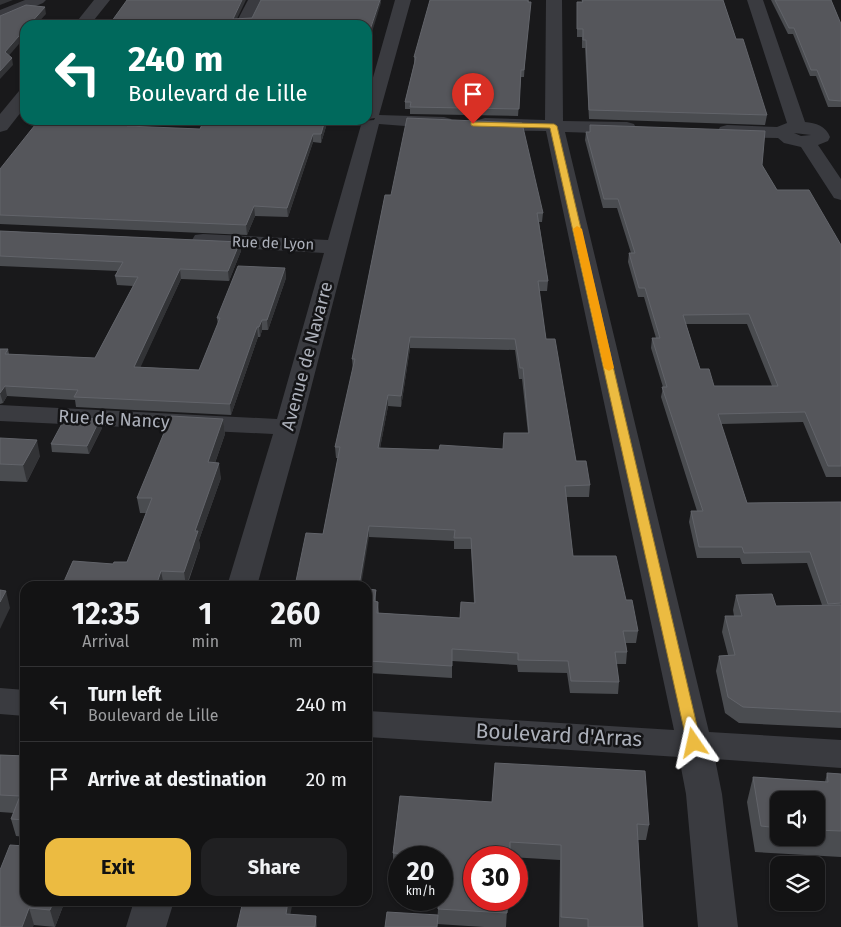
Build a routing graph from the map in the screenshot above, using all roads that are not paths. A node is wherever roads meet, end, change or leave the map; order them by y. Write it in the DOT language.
graph roads {
  1 [pos="38,0"];
  2 [pos="102,0"];
  3 [pos="256,0"];
  4 [pos="403,0"];
  5 [pos="554,0"];
  6 [pos="755,0"];
  7 [pos="0,16"];
  8 [pos="86,20"];
  9 [pos="245,20"];
  10 [pos="20,105"];
  11 [pos="372,112"];
  12 [pos="372,119"];
  13 [pos="368,125"];
  14 [pos="0,126"];
  15 [pos="554,126"];
  16 [pos="640,129"];
  17 [pos="710,131"];
  18 [pos="802,134"];
  19 [pos="841,135"];
  20 [pos="841,194"];
  21 [pos="179,240"];
  22 [pos="336,247"];
  23 [pos="0,413"];
  24 [pos="288,427"];
  25 [pos="243,581"];
  26 [pos="0,701"];
  27 [pos="20,703"];
  28 [pos="372,724"];
  29 [pos="694,743"];
  30 [pos="841,754"];
  31 [pos="152,906"];
  32 [pos="146,927"];
  33 [pos="718,927"];
  1 -- 7 [label="street"];
  2 -- 8 [label="street"];
  3 -- 9 [label="street"];
  4 -- 11 [label="street, Avenue de Navarre"];
  5 -- 15 [label="street"];
  6 -- 18 [label="street"];
  10 -- 14 [label="street"];
  12 -- 15 [label="street"];
  13 -- 22 [label="street, Avenue de Navarre"];
  15 -- 16 [label="street"];
  15 -- 29 [label="street"];
  17 -- 18 [label="street"];
  18 -- 19 [label="street"];
  18 -- 20 [label="street"];
  21 -- 22 [label="street, Rue de Lyon"];
  22 -- 24 [label="street, Avenue de Navarre"];
  23 -- 24 [label="street, Rue de Nancy"];
  24 -- 25 [label="street, Avenue de Navarre"];
  26 -- 27 [label="street"];
  28 -- 29 [label="street, Boulevard d'Arras"];
  29 -- 30 [label="street, Boulevard d'Arras"];
  29 -- 33 [label="street"];
  31 -- 32 [label="street"];
}
